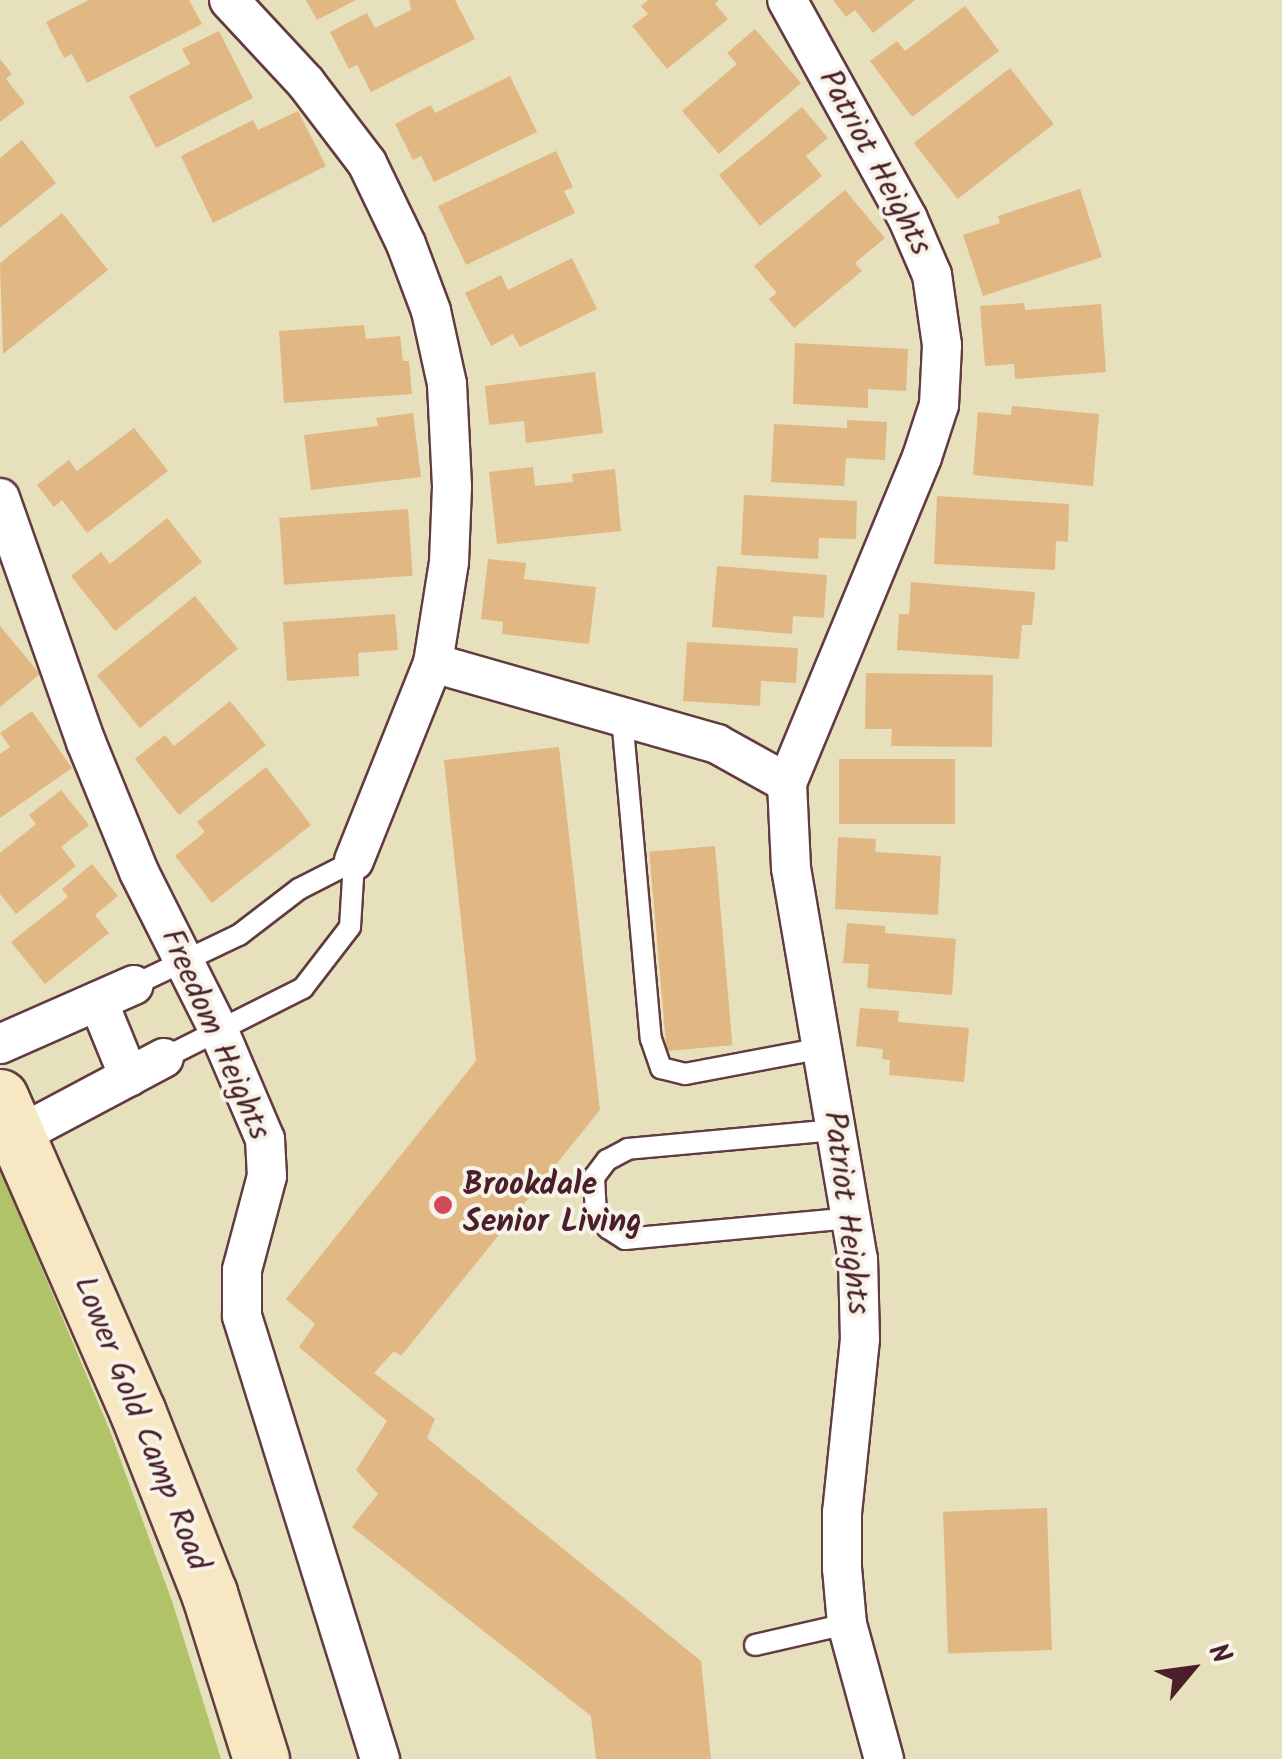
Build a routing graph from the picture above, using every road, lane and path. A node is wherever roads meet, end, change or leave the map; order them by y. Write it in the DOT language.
graph roads {
  1 [pos="229,0"];
  2 [pos="787,0"];
  3 [pos="0,498"];
  4 [pos="432,662"];
  5 [pos="622,717"];
  6 [pos="786,784"];
  7 [pos="354,861"];
  8 [pos="185,963"];
  9 [pos="134,986"];
  10 [pos="98,1001"];
  11 [pos="218,1030"];
  12 [pos="0,1044"];
  13 [pos="822,1048"];
  14 [pos="164,1058"];
  15 [pos="129,1076"];
  16 [pos="9,1116"];
  17 [pos="836,1130"];
  18 [pos="850,1218"];
  19 [pos="847,1624"];
  20 [pos="755,1645"];
  21 [pos="261,1759"];
  22 [pos="380,1759"];
  23 [pos="884,1759"];
  1 -- 4 [label="street"];
  2 -- 6 [label="street, Patriot Heights"];
  3 -- 8 [label="street, Freedom Heights"];
  4 -- 5 [label="street"];
  4 -- 7 [label="street"];
  5 -- 6 [label="street"];
  5 -- 13 [label="lane"];
  6 -- 13 [label="street, Patriot Heights"];
  7 -- 8 [label="lane"];
  7 -- 11 [label="lane"];
  8 -- 9 [label="lane"];
  8 -- 11 [label="street, Freedom Heights"];
  9 -- 10 [label="street"];
  10 -- 12 [label="street"];
  10 -- 15 [label="street"];
  11 -- 14 [label="lane"];
  11 -- 22 [label="street, Freedom Heights"];
  13 -- 17 [label="street, Patriot Heights"];
  14 -- 15 [label="street"];
  15 -- 16 [label="street"];
  16 -- 21 [label="street, Lower Gold Camp Road"];
  17 -- 18 [label="street, Patriot Heights"];
  17 -- 18 [label="lane"];
  18 -- 19 [label="street, Patriot Heights"];
  19 -- 20 [label="lane"];
  19 -- 23 [label="street, Patriot Heights"];
}
